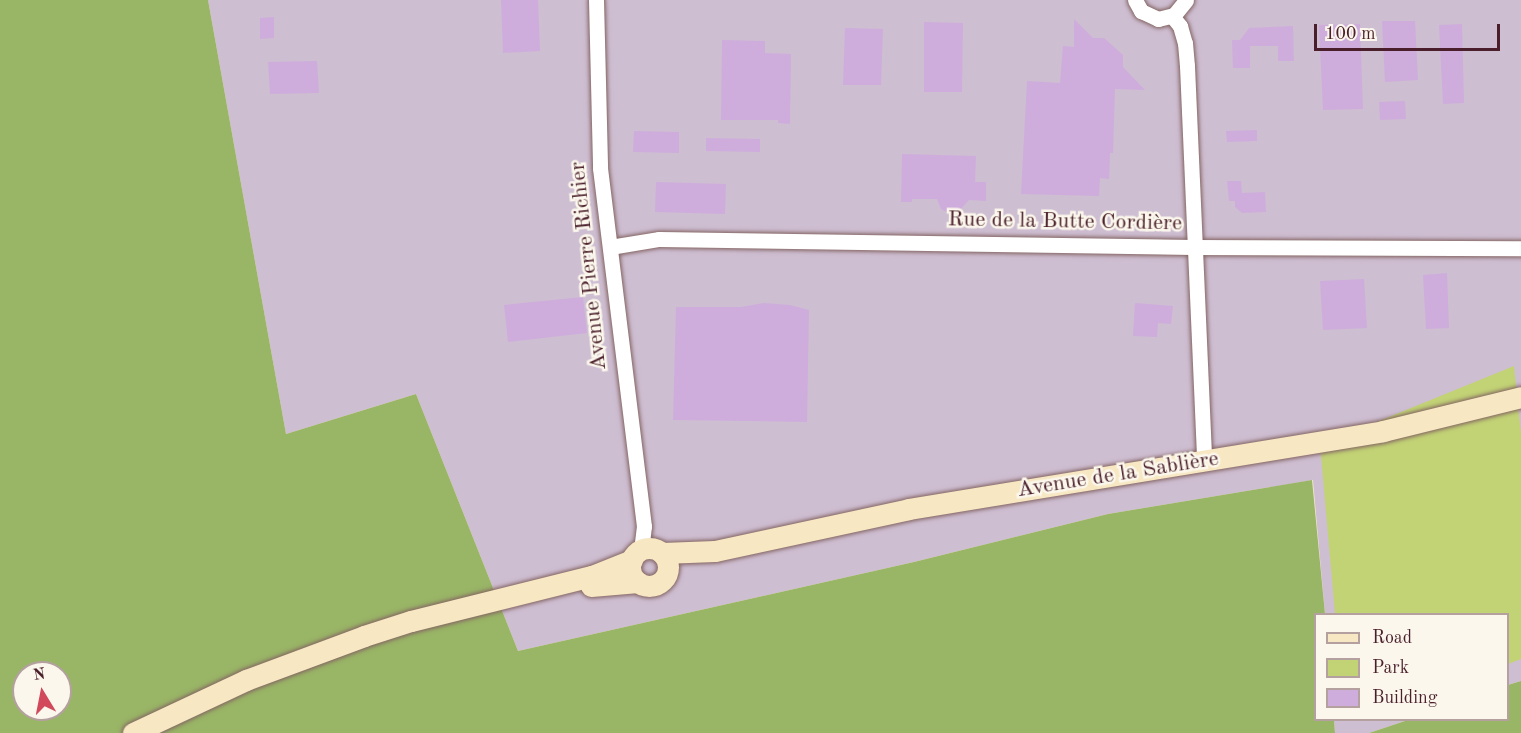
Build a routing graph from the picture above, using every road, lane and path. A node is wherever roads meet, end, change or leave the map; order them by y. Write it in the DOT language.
graph roads {
  1 [pos="596,0"];
  2 [pos="1133,1"];
  3 [pos="1187,1"];
  4 [pos="1172,16"];
  5 [pos="610,247"];
  6 [pos="1193,247"];
  7 [pos="1521,248"];
  8 [pos="1521,398"];
  9 [pos="1204,460"];
  10 [pos="651,557"];
  11 [pos="638,582"];
  12 [pos="133,733"];
  13 [pos="160,733"];
  1 -- 5 [label="street, Avenue Pierre Richier"];
  2 -- 4 [label="street"];
  3 -- 4 [label="street"];
  4 -- 6 [label="street"];
  5 -- 6 [label="street, Rue de la Butte Cordière"];
  5 -- 10 [label="street, Avenue Pierre Richier"];
  6 -- 7 [label="street, Rue de la Butte Cordière"];
  6 -- 9 [label="street"];
  8 -- 9 [label="main road, Avenue de la Sablière"];
  9 -- 10 [label="main road, Avenue de la Sablière"];
  10 -- 11 [label="main road"];
  10 -- 11 [label="main road"];
  10 -- 12 [label="main road"];
  11 -- 13 [label="main road"];
}
